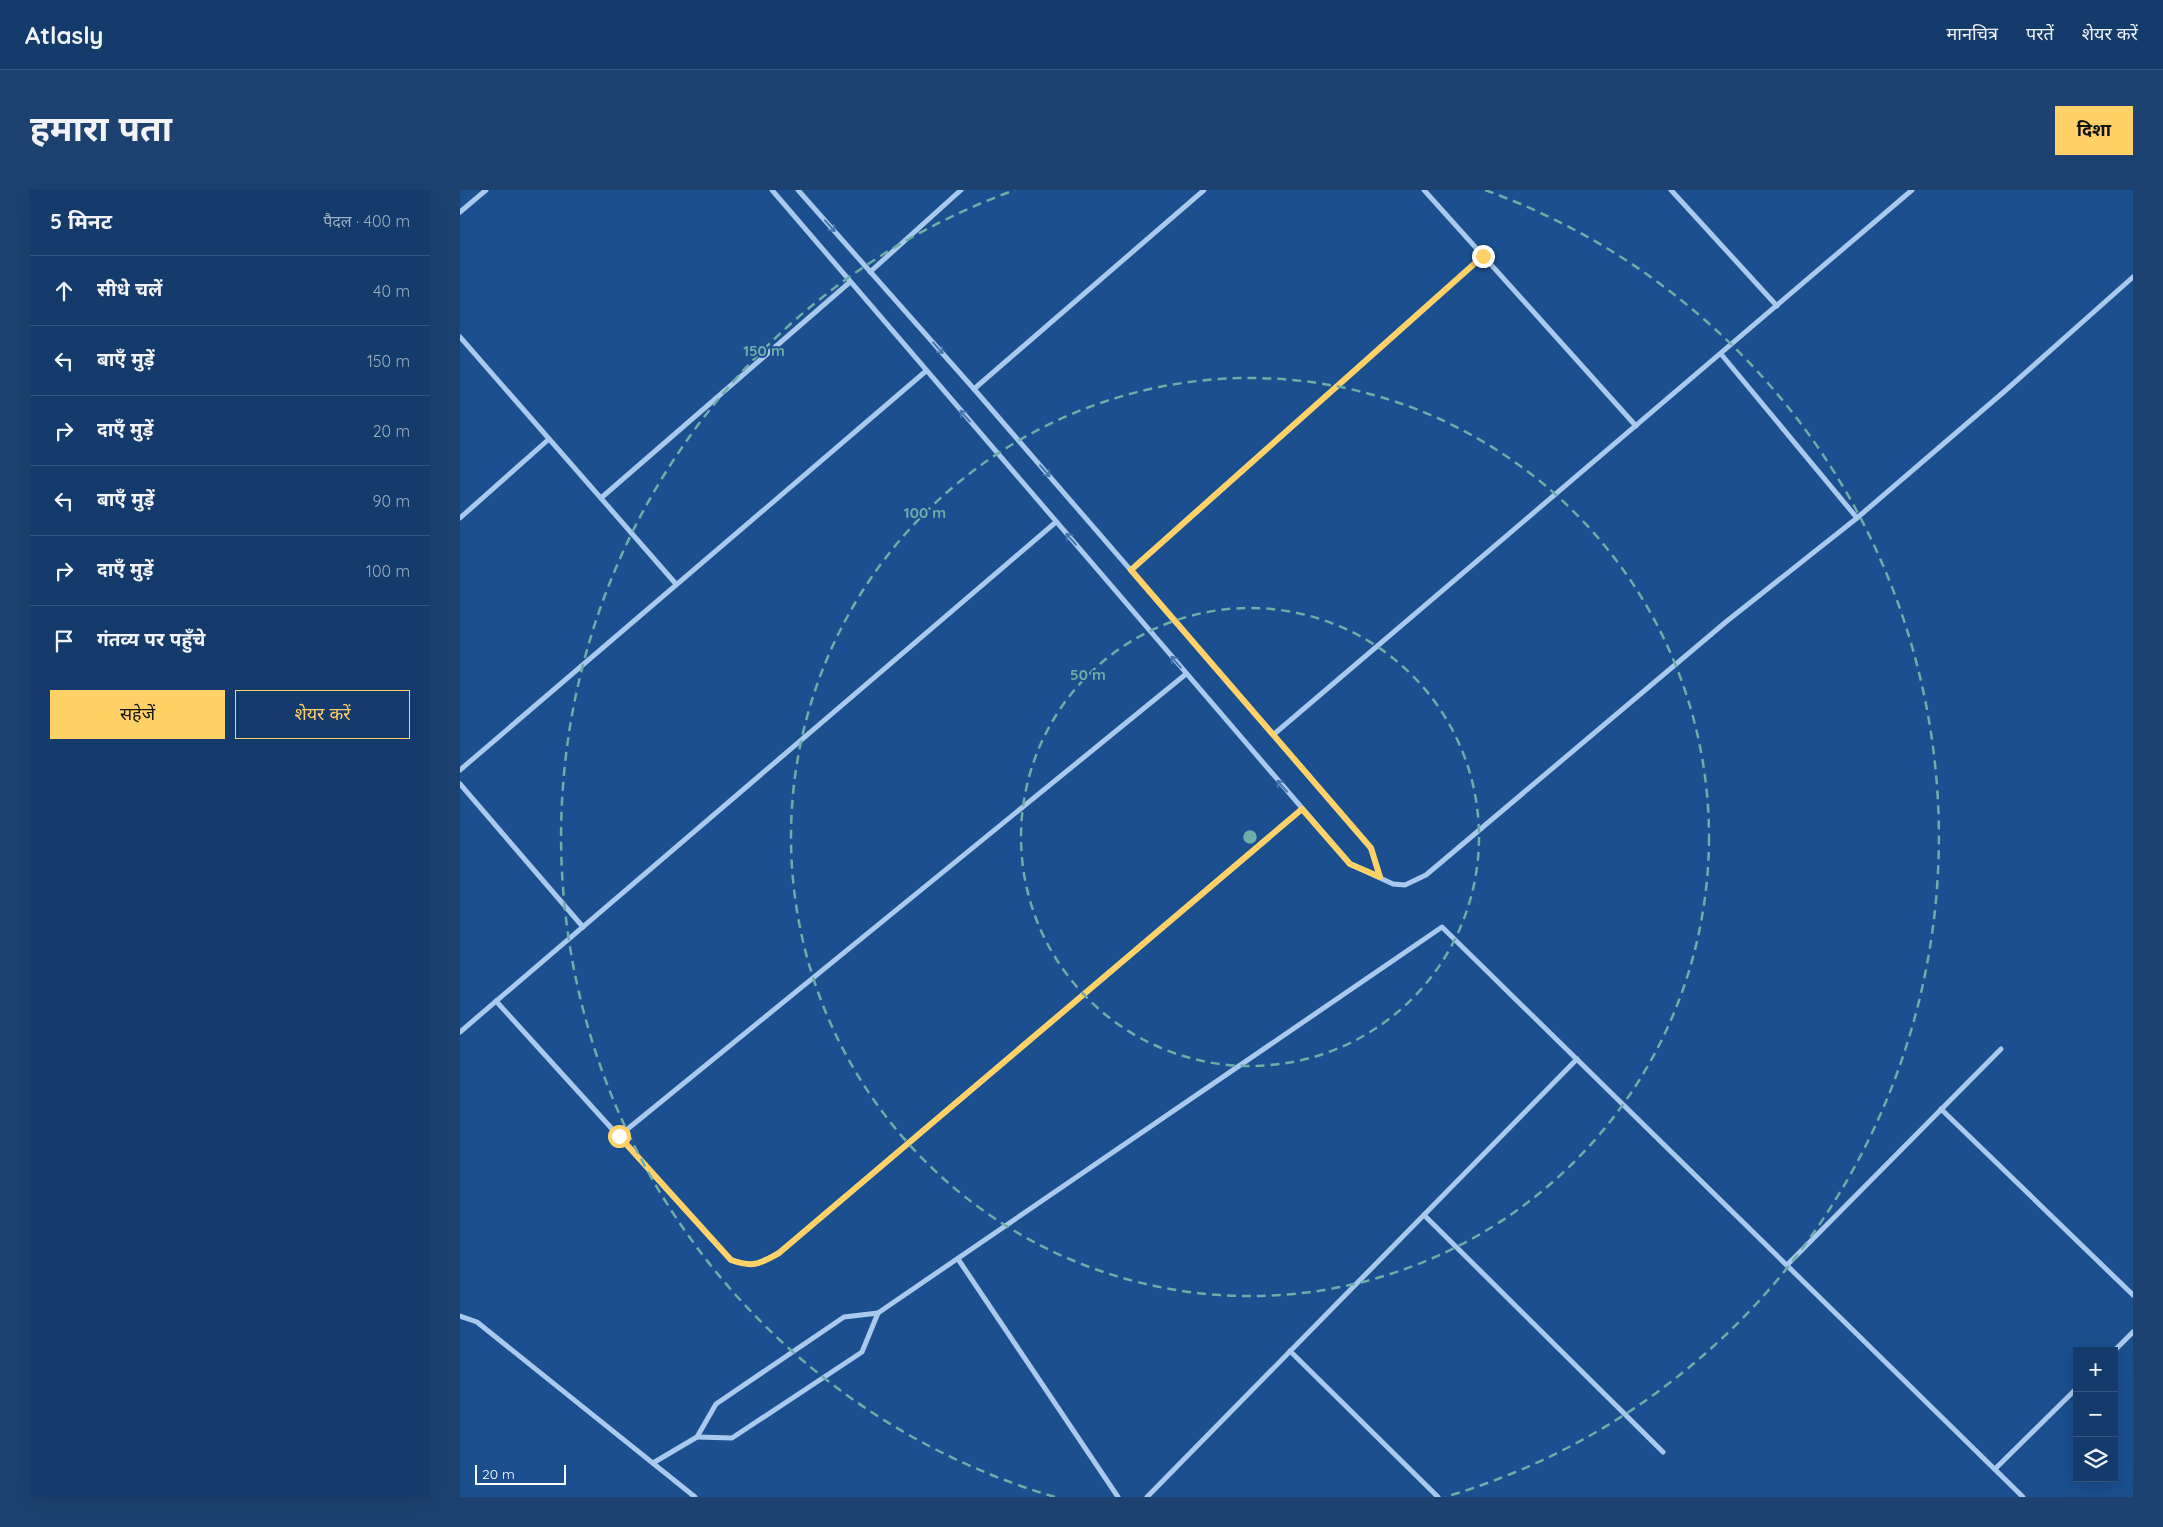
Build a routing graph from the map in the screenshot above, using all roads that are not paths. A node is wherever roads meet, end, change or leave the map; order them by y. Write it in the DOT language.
graph roads {
  1 [pos="486,190"];
  2 [pos="772,190"];
  3 [pos="798,190"];
  4 [pos="961,190"];
  5 [pos="1204,190"];
  6 [pos="1424,190"];
  7 [pos="1671,190"];
  8 [pos="1912,190"];
  9 [pos="460,212"];
  10 [pos="1483,256"];
  11 [pos="870,272"];
  12 [pos="2133,277"];
  13 [pos="850,282"];
  14 [pos="1777,306"];
  15 [pos="460,337"];
  16 [pos="1721,354"];
  17 [pos="926,371"];
  18 [pos="974,389"];
  19 [pos="1636,426"];
  20 [pos="549,439"];
  21 [pos="601,498"];
  22 [pos="460,518"];
  23 [pos="1857,518"];
  24 [pos="1056,522"];
  25 [pos="1131,570"];
  26 [pos="676,584"];
  27 [pos="1186,674"];
  28 [pos="1273,735"];
  29 [pos="460,770"];
  30 [pos="460,784"];
  31 [pos="1302,809"];
  32 [pos="1380,877"];
  33 [pos="583,927"];
  34 [pos="496,1001"];
  35 [pos="460,1032"];
  36 [pos="2001,1048"];
  37 [pos="1577,1059"];
  38 [pos="1941,1109"];
  39 [pos="619,1136"];
  40 [pos="1424,1215"];
  41 [pos="958,1259"];
  42 [pos="1787,1265"];
  43 [pos="2133,1295"];
  44 [pos="878,1313"];
  45 [pos="460,1316"];
  46 [pos="2133,1332"];
  47 [pos="2118,1347"];
  48 [pos="1290,1351"];
  49 [pos="2073,1392"];
  50 [pos="697,1437"];
  51 [pos="1663,1452"];
  52 [pos="653,1463"];
  53 [pos="1995,1469"];
  54 [pos="695,1497"];
  55 [pos="1118,1497"];
  56 [pos="1147,1497"];
  57 [pos="1438,1497"];
  58 [pos="2023,1497"];
  1 -- 9 [label="street"];
  2 -- 13 [label="street"];
  3 -- 11 [label="street, one-way"];
  4 -- 11 [label="street"];
  5 -- 18 [label="street"];
  6 -- 10 [label="street"];
  7 -- 14 [label="street"];
  8 -- 14 [label="street"];
  10 -- 19 [label="street"];
  10 -- 25 [label="street"];
  11 -- 18 [label="street, one-way"];
  12 -- 23 [label="street"];
  13 -- 17 [label="street"];
  13 -- 21 [label="street"];
  14 -- 16 [label="street"];
  15 -- 20 [label="street"];
  16 -- 19 [label="street"];
  16 -- 23 [label="street"];
  24 -- 17 [label="street, one-way"];
  17 -- 26 [label="street"];
  18 -- 25 [label="street, one-way"];
  19 -- 28 [label="street"];
  20 -- 21 [label="street"];
  20 -- 22 [label="street"];
  21 -- 26 [label="street"];
  23 -- 32 [label="street"];
  27 -- 24 [label="street, one-way"];
  24 -- 33 [label="street"];
  25 -- 28 [label="street"];
  26 -- 29 [label="street"];
  31 -- 27 [label="street, one-way"];
  27 -- 39 [label="street"];
  28 -- 32 [label="street"];
  30 -- 33 [label="street"];
  31 -- 32 [label="street"];
  31 -- 39 [label="street"];
  33 -- 34 [label="street"];
  34 -- 35 [label="street"];
  34 -- 39 [label="street"];
  36 -- 38 [label="street"];
  37 -- 40 [label="street"];
  37 -- 41 [label="street"];
  37 -- 42 [label="street"];
  38 -- 42 [label="street"];
  38 -- 43 [label="street"];
  40 -- 48 [label="street"];
  40 -- 51 [label="street"];
  41 -- 44 [label="street"];
  41 -- 55 [label="street"];
  42 -- 53 [label="street"];
  44 -- 50 [label="street"];
  44 -- 50 [label="street"];
  45 -- 52 [label="street"];
  46 -- 47 [label="street"];
  48 -- 56 [label="street"];
  48 -- 57 [label="street"];
  49 -- 53 [label="street"];
  50 -- 52 [label="street"];
  52 -- 54 [label="street"];
  53 -- 58 [label="street"];
}
